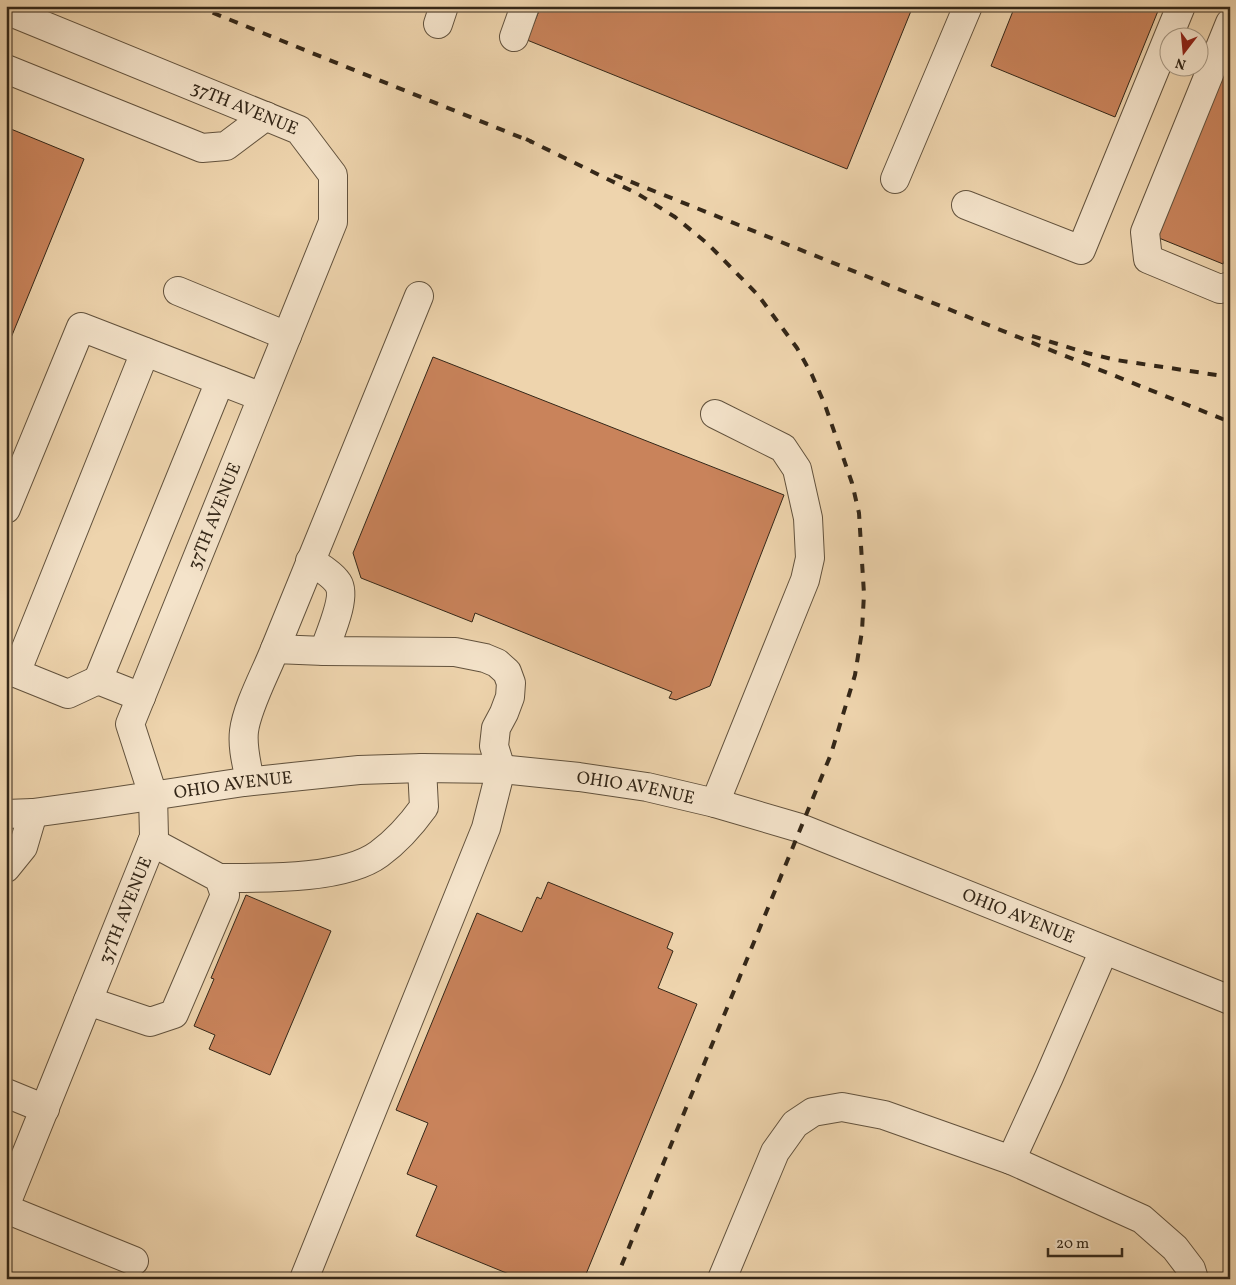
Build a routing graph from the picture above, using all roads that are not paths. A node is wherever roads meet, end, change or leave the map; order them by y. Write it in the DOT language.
graph roads {
  1 [pos="525,6"];
  2 [pos="968,6"];
  3 [pos="1181,6"];
  4 [pos="6,10"];
  5 [pos="1230,23"];
  6 [pos="514,37"];
  7 [pos="6,69"];
  8 [pos="266,116"];
  9 [pos="895,179"];
  10 [pos="966,205"];
  11 [pos="1230,286"];
  12 [pos="178,291"];
  13 [pos="419,296"];
  14 [pos="287,336"];
  15 [pos="145,352"];
  16 [pos="220,381"];
  17 [pos="262,397"];
  18 [pos="715,414"];
  19 [pos="6,509"];
  20 [pos="310,561"];
  21 [pos="275,648"];
  22 [pos="324,651"];
  23 [pos="11,671"];
  24 [pos="98,680"];
  25 [pos="141,698"];
  26 [pos="422,768"];
  27 [pos="501,770"];
  28 [pos="250,781"];
  29 [pos="153,795"];
  30 [pos="716,804"];
  31 [pos="20,814"];
  32 [pos="152,842"];
  33 [pos="6,868"];
  34 [pos="219,878"];
  35 [pos="1104,950"];
  36 [pos="1230,1000"];
  37 [pos="88,1001"];
  38 [pos="6,1093"];
  39 [pos="45,1109"];
  40 [pos="1011,1160"];
  41 [pos="6,1204"];
  42 [pos="6,1209"];
  43 [pos="134,1261"];
  44 [pos="304,1279"];
  45 [pos="722,1279"];
  46 [pos="1194,1279"];
  1 -- 6 [label="street"];
  2 -- 9 [label="street"];
  3 -- 10 [label="street"];
  4 -- 8 [label="street, 37TH AVENUE"];
  5 -- 11 [label="street"];
  7 -- 8 [label="street"];
  8 -- 14 [label="street, 37TH AVENUE"];
  12 -- 14 [label="street"];
  13 -- 20 [label="street"];
  14 -- 17 [label="street, 37TH AVENUE"];
  15 -- 16 [label="street"];
  15 -- 19 [label="street"];
  15 -- 23 [label="street"];
  16 -- 17 [label="street"];
  16 -- 24 [label="street"];
  17 -- 25 [label="street, 37TH AVENUE"];
  18 -- 30 [label="street"];
  20 -- 21 [label="street"];
  20 -- 22 [label="street"];
  21 -- 22 [label="street"];
  21 -- 28 [label="street"];
  22 -- 27 [label="street"];
  23 -- 24 [label="street"];
  24 -- 25 [label="street"];
  25 -- 29 [label="street, 37TH AVENUE"];
  26 -- 27 [label="street, OHIO AVENUE"];
  26 -- 28 [label="street, OHIO AVENUE"];
  26 -- 34 [label="street"];
  27 -- 30 [label="street, OHIO AVENUE"];
  27 -- 44 [label="street"];
  28 -- 29 [label="street, OHIO AVENUE"];
  29 -- 31 [label="street, OHIO AVENUE"];
  29 -- 32 [label="street, 37TH AVENUE"];
  30 -- 35 [label="street, OHIO AVENUE"];
  31 -- 33 [label="street"];
  32 -- 34 [label="street"];
  32 -- 37 [label="street, 37TH AVENUE"];
  34 -- 37 [label="street"];
  35 -- 36 [label="street, OHIO AVENUE"];
  35 -- 40 [label="street"];
  37 -- 39 [label="street, 37TH AVENUE"];
  38 -- 39 [label="street"];
  39 -- 41 [label="street, 37TH AVENUE"];
  40 -- 45 [label="street"];
  40 -- 46 [label="street"];
  42 -- 43 [label="street"];
}
